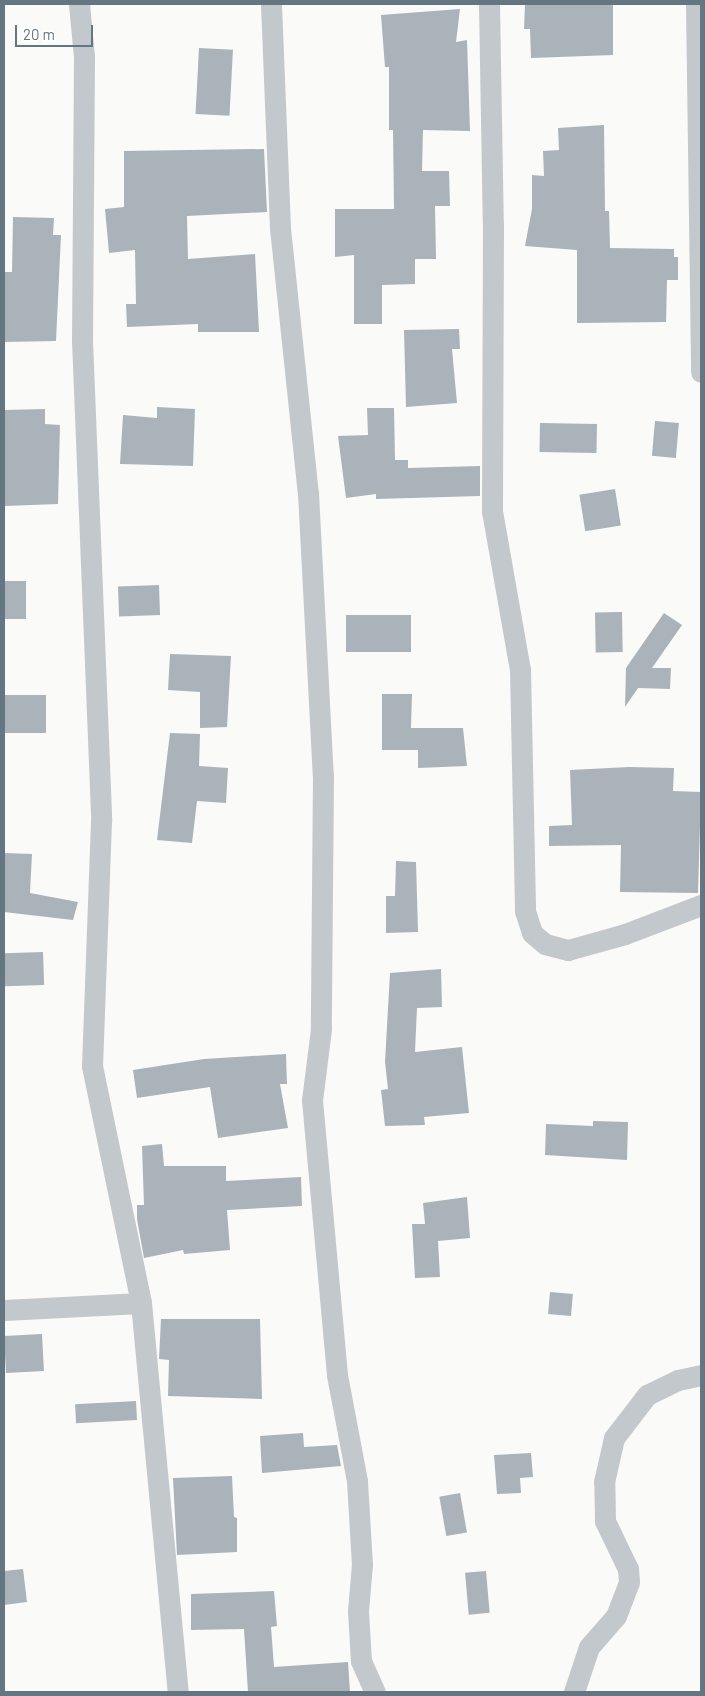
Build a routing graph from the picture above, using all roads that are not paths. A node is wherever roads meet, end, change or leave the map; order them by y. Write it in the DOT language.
graph roads {
  1 [pos="79,4"];
  2 [pos="271,4"];
  3 [pos="489,4"];
  4 [pos="696,4"];
  5 [pos="701,372"];
  6 [pos="701,905"];
  7 [pos="141,1303"];
  8 [pos="4,1310"];
  9 [pos="701,1375"];
  10 [pos="178,1692"];
  11 [pos="375,1692"];
  12 [pos="574,1692"];
  1 -- 7 [label="street"];
  2 -- 11 [label="street"];
  3 -- 6 [label="street"];
  4 -- 5 [label="street"];
  7 -- 8 [label="street"];
  7 -- 10 [label="street"];
  9 -- 12 [label="street"];
}
